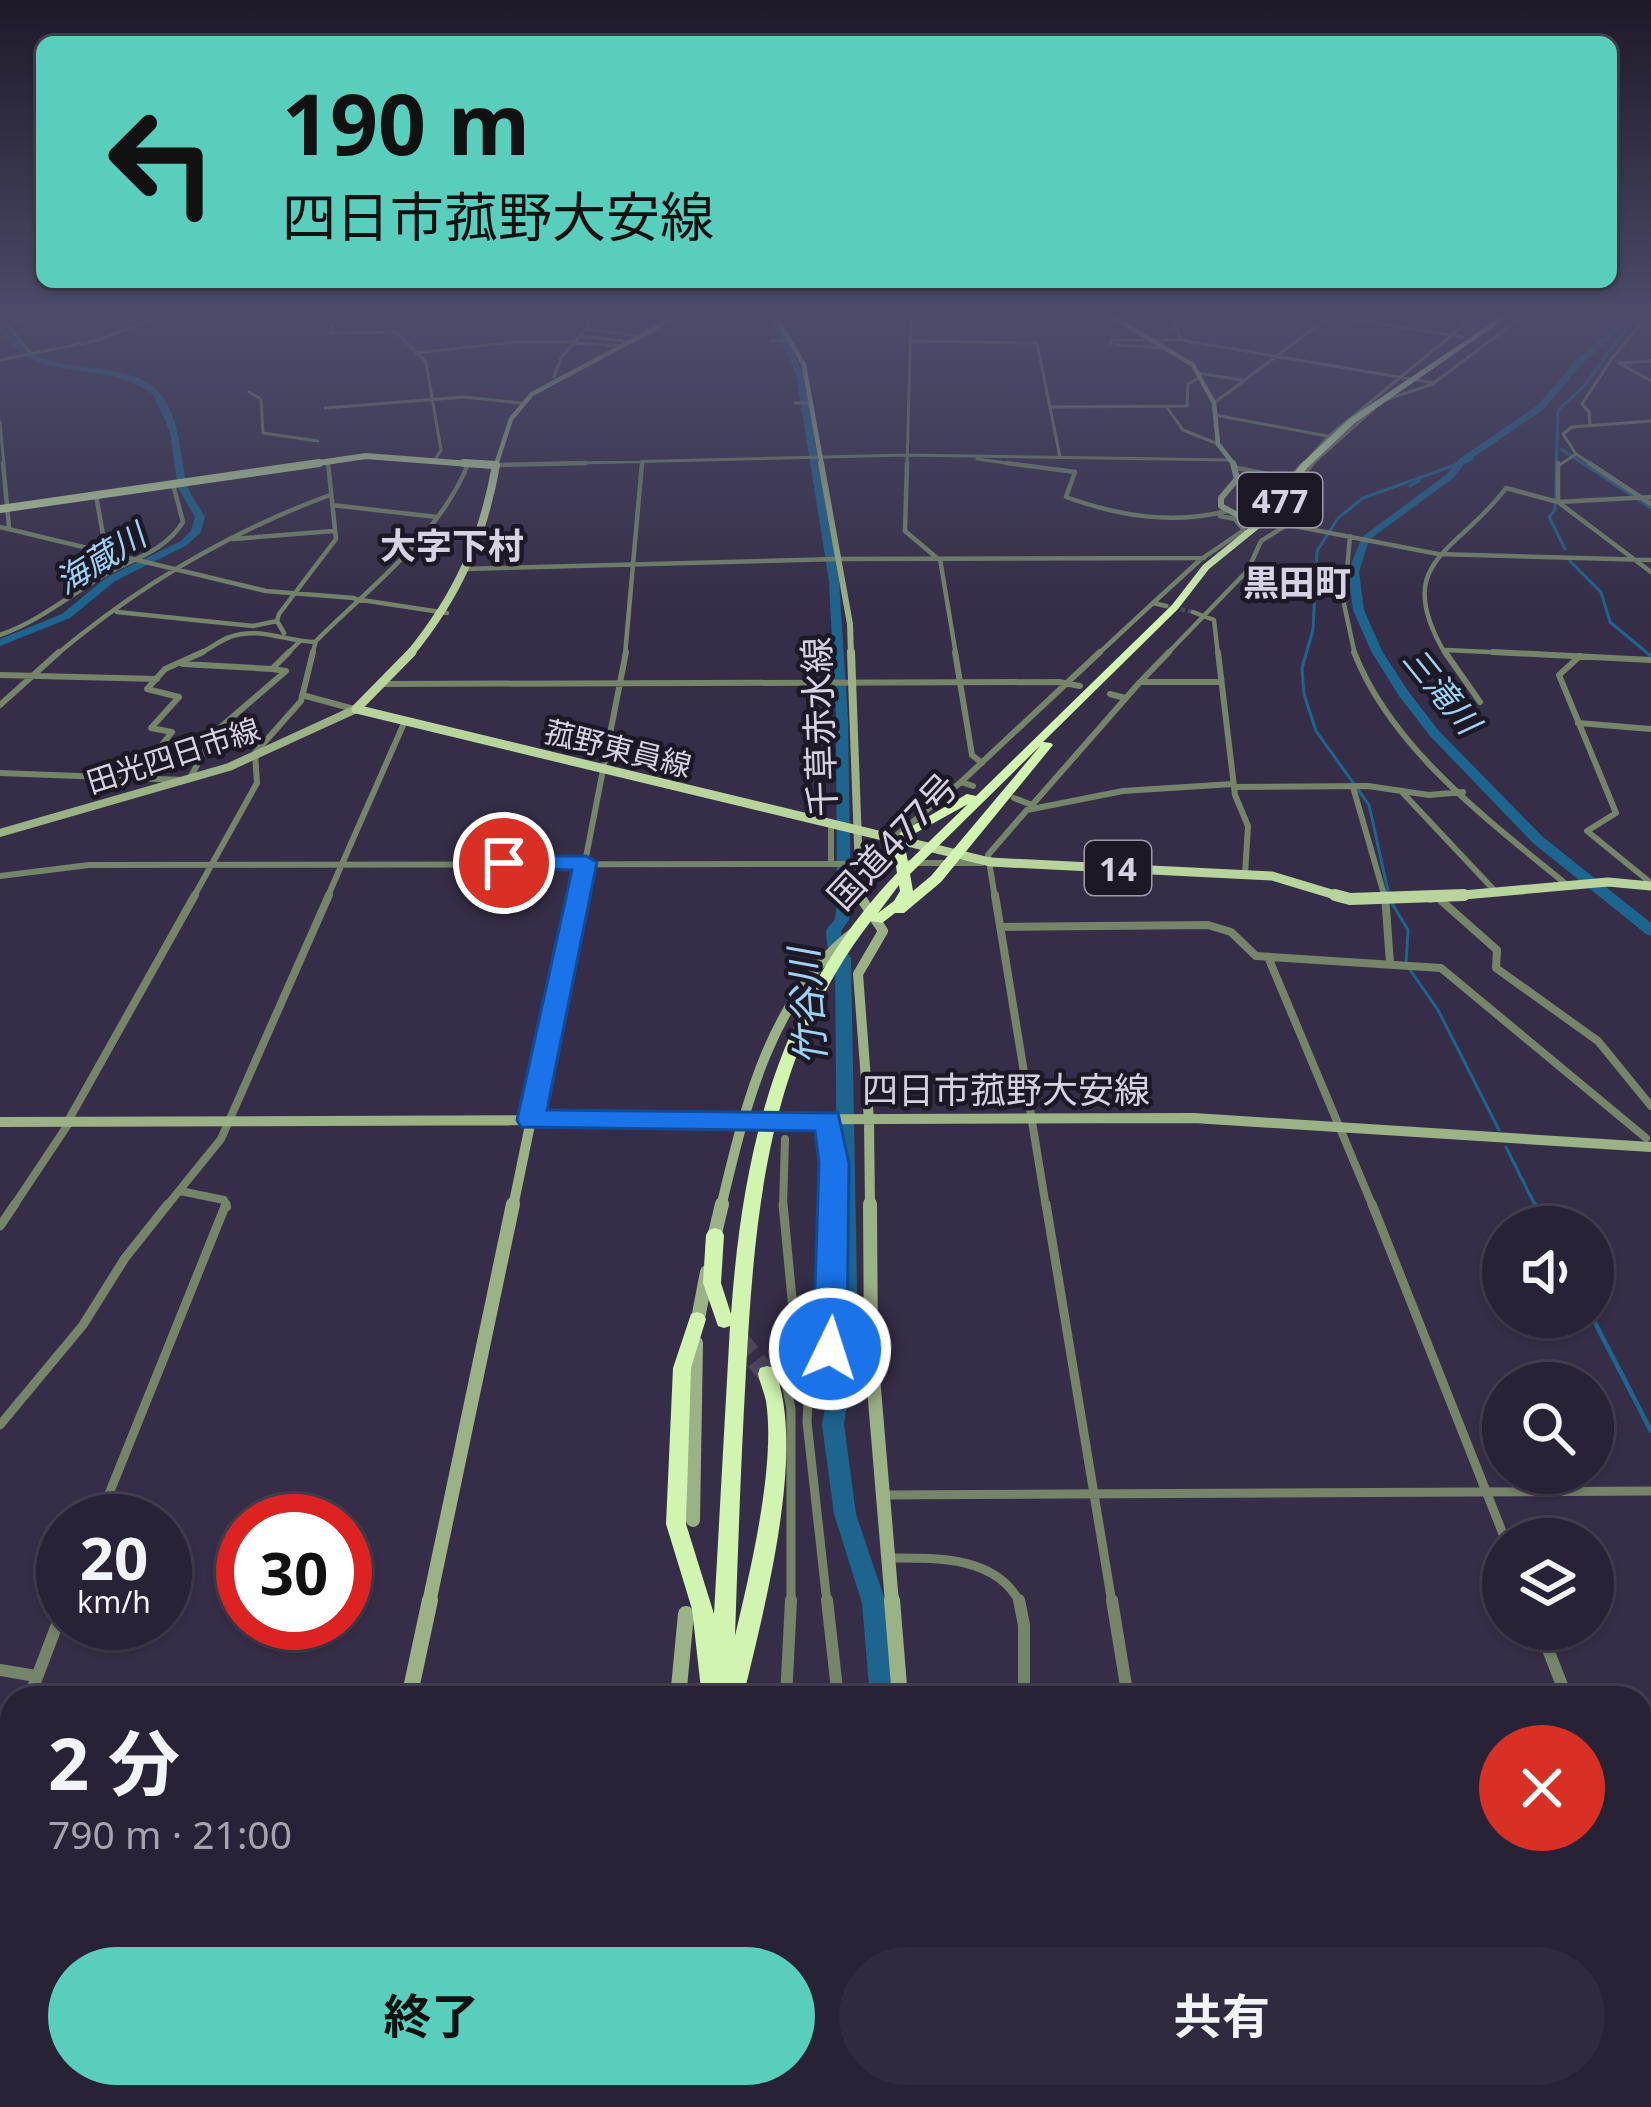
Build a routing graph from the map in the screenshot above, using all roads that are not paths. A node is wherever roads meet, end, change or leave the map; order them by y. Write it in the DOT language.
graph roads {
  1 [pos="262,414"];
  2 [pos="435,414"];
  3 [pos="512,414"];
  4 [pos="811,414"];
  5 [pos="908,414"];
  6 [pos="1051,414"];
  7 [pos="1172,414"];
  8 [pos="1356,414"];
  9 [pos="1359,414"];
  10 [pos="1367,414"];
  11 [pos="1589,414"];
  12 [pos="1215,415"];
  13 [pos="1651,421"];
  14 [pos="0,422"];
  15 [pos="1590,425"];
  16 [pos="1332,436"];
  17 [pos="318,441"];
  18 [pos="1218,445"];
  19 [pos="907,454"];
  20 [pos="1572,454"];
  21 [pos="970,456"];
  22 [pos="818,457"];
  23 [pos="1060,457"];
  24 [pos="434,460"];
  25 [pos="1231,460"];
  26 [pos="328,461"];
  27 [pos="642,461"];
  28 [pos="468,464"];
  29 [pos="496,465"];
  30 [pos="1238,468"];
  31 [pos="1288,478"];
  32 [pos="175,484"];
  33 [pos="96,495"];
  34 [pos="330,495"];
  35 [pos="1638,498"];
  36 [pos="1651,501"];
  37 [pos="1556,502"];
  38 [pos="332,505"];
  39 [pos="2,509"];
  40 [pos="1222,513"];
  41 [pos="1125,515"];
  42 [pos="437,517"];
  43 [pos="1258,520"];
  44 [pos="1118,522"];
  45 [pos="1287,522"];
  46 [pos="4,528"];
  47 [pos="333,531"];
  48 [pos="1351,536"];
  49 [pos="228,539"];
  50 [pos="106,552"];
  51 [pos="1438,554"];
  52 [pos="1204,558"];
  53 [pos="838,559"];
  54 [pos="939,559"];
  55 [pos="1633,560"];
  56 [pos="1651,560"];
  57 [pos="137,561"];
  58 [pos="633,565"];
  59 [pos="174,569"];
  60 [pos="465,569"];
  61 [pos="1651,572"];
  62 [pos="293,594"];
  63 [pos="355,598"];
  64 [pos="1153,603"];
  65 [pos="1166,606"];
  66 [pos="116,612"];
  67 [pos="1192,612"];
  68 [pos="447,613"];
  69 [pos="1204,615"];
  70 [pos="277,621"];
  71 [pos="255,626"];
  72 [pos="285,634"];
  73 [pos="0,635"];
  74 [pos="253,636"];
  75 [pos="299,642"];
  76 [pos="315,642"];
  77 [pos="1444,650"];
  78 [pos="1580,656"];
  79 [pos="1651,661"];
  80 [pos="178,664"];
  81 [pos="272,668"];
  82 [pos="0,674"];
  83 [pos="31,675"];
  84 [pos="158,679"];
  85 [pos="960,682"];
  86 [pos="1140,682"];
  87 [pos="1221,682"];
  88 [pos="852,683"];
  89 [pos="1068,683"];
  90 [pos="383,684"];
  91 [pos="623,684"];
  92 [pos="1080,686"];
  93 [pos="1110,694"];
  94 [pos="302,695"];
  95 [pos="1125,698"];
  96 [pos="1480,702"];
  97 [pos="0,706"];
  98 [pos="1073,709"];
  99 [pos="356,710"];
  100 [pos="405,721"];
  101 [pos="1577,723"];
  102 [pos="1651,729"];
  103 [pos="254,755"];
  104 [pos="982,763"];
  105 [pos="604,769"];
  106 [pos="0,773"];
  107 [pos="136,777"];
  108 [pos="187,779"];
  109 [pos="962,782"];
  110 [pos="1234,785"];
  111 [pos="974,786"];
  112 [pos="1356,786"];
  113 [pos="1401,791"];
  114 [pos="1465,791"];
  115 [pos="1014,798"];
  116 [pos="1030,807"];
  117 [pos="833,824"];
  118 [pos="853,829"];
  119 [pos="0,832"];
  120 [pos="892,839"];
  121 [pos="586,862"];
  122 [pos="989,862"];
  123 [pos="212,864"];
  124 [pos="341,864"];
  125 [pos="835,864"];
  126 [pos="854,864"];
  127 [pos="0,876"];
  128 [pos="1245,877"];
  129 [pos="1568,884"];
  130 [pos="1651,884"];
  131 [pos="1494,890"];
  132 [pos="1436,896"];
  133 [pos="1388,900"];
  134 [pos="877,920"];
  135 [pos="1001,927"];
  136 [pos="1268,957"];
  137 [pos="1390,963"];
  138 [pos="1651,1106"];
  139 [pos="1032,1118"];
  140 [pos="531,1120"];
  141 [pos="744,1120"];
  142 [pos="828,1120"];
  143 [pos="863,1120"];
  144 [pos="229,1121"];
  145 [pos="0,1122"];
  146 [pos="69,1122"];
  147 [pos="1342,1128"];
  148 [pos="785,1139"];
  149 [pos="1648,1143"];
  150 [pos="179,1191"];
  151 [pos="0,1226"];
  152 [pos="715,1235"];
  153 [pos="697,1319"];
  154 [pos="724,1322"];
  155 [pos="767,1374"];
  156 [pos="0,1425"];
  157 [pos="1482,1482"];
  158 [pos="1614,1491"];
  159 [pos="1651,1491"];
  160 [pos="1482,1492"];
  161 [pos="109,1494"];
  162 [pos="1094,1494"];
  163 [pos="882,1495"];
  164 [pos="693,1520"];
  165 [pos="887,1558"];
  166 [pos="686,1614"];
  167 [pos="46,1650"];
  168 [pos="1548,1650"];
  169 [pos="0,1670"];
  170 [pos="36,1676"];
  171 [pos="33,1686"];
  172 [pos="412,1686"];
  173 [pos="679,1686"];
  174 [pos="715,1686"];
  175 [pos="718,1686"];
  176 [pos="734,1686"];
  177 [pos="787,1686"];
  178 [pos="837,1686"];
  179 [pos="899,1686"];
  180 [pos="1024,1686"];
  181 [pos="1126,1686"];
  182 [pos="1562,1686"];
  1 -- 17 [label="street"];
  2 -- 24 [label="street"];
  3 -- 29 [label="main road"];
  4 -- 22 [label="main road, 千草赤水線"];
  5 -- 19 [label="street"];
  6 -- 23 [label="street"];
  7 -- 18 [label="street"];
  8 -- 16 [label="street"];
  9 -- 16 [label="highway, 国道477号 / 477"];
  10 -- 45 [label="street"];
  11 -- 15 [label="street"];
  12 -- 16 [label="street"];
  12 -- 18 [label="main road"];
  13 -- 15 [label="street"];
  14 -- 39 [label="street"];
  15 -- 20 [label="street"];
  16 -- 31 [label="street"];
  16 -- 43 [label="highway, 国道477号 / 477"];
  18 -- 25 [label="main road"];
  19 -- 21 [label="street"];
  19 -- 22 [label="street"];
  19 -- 54 [label="street"];
  20 -- 35 [label="street"];
  20 -- 37 [label="street"];
  21 -- 23 [label="street"];
  21 -- 41 [label="street"];
  22 -- 27 [label="street"];
  22 -- 53 [label="main road, 千草赤水線"];
  23 -- 25 [label="street"];
  24 -- 26 [label="main road"];
  24 -- 28 [label="main road"];
  25 -- 30 [label="main road"];
  26 -- 32 [label="main road"];
  26 -- 34 [label="street"];
  27 -- 29 [label="street"];
  27 -- 58 [label="street"];
  28 -- 29 [label="main road"];
  28 -- 42 [label="street"];
  29 -- 60 [label="main road"];
  30 -- 31 [label="street"];
  30 -- 40 [label="main road"];
  31 -- 43 [label="street"];
  32 -- 33 [label="main road"];
  32 -- 57 [label="street"];
  33 -- 39 [label="main road"];
  33 -- 50 [label="street"];
  34 -- 38 [label="street"];
  34 -- 49 [label="street"];
  35 -- 36 [label="street"];
  35 -- 37 [label="street"];
  37 -- 51 [label="street"];
  37 -- 55 [label="street"];
  38 -- 42 [label="street"];
  38 -- 47 [label="street"];
  39 -- 46 [label="street"];
  40 -- 41 [label="street"];
  40 -- 43 [label="main road"];
  40 -- 52 [label="street"];
  41 -- 44 [label="street"];
  42 -- 63 [label="street"];
  43 -- 45 [label="street"];
  43 -- 98 [label="highway, 国道477号 / 477"];
  45 -- 48 [label="street"];
  45 -- 69 [label="street"];
  46 -- 50 [label="street"];
  47 -- 49 [label="street"];
  47 -- 62 [label="street"];
  48 -- 51 [label="street"];
  48 -- 114 [label="street"];
  49 -- 59 [label="street"];
  50 -- 57 [label="street"];
  51 -- 55 [label="street"];
  51 -- 77 [label="street"];
  52 -- 54 [label="street"];
  52 -- 64 [label="street"];
  53 -- 54 [label="street"];
  53 -- 58 [label="street"];
  53 -- 88 [label="main road, 千草赤水線"];
  54 -- 85 [label="street"];
  55 -- 56 [label="street"];
  55 -- 61 [label="street"];
  57 -- 59 [label="street"];
  57 -- 73 [label="street"];
  58 -- 60 [label="street"];
  58 -- 91 [label="street"];
  59 -- 62 [label="street"];
  59 -- 66 [label="street"];
  60 -- 68 [label="main road"];
  62 -- 63 [label="street"];
  62 -- 70 [label="street"];
  63 -- 68 [label="street"];
  63 -- 76 [label="street"];
  64 -- 65 [label="street"];
  64 -- 89 [label="street"];
  66 -- 71 [label="street"];
  66 -- 83 [label="street"];
  67 -- 69 [label="street"];
  68 -- 90 [label="main road"];
  69 -- 86 [label="street"];
  69 -- 87 [label="street"];
  70 -- 71 [label="street"];
  70 -- 72 [label="street"];
  71 -- 74 [label="street"];
  72 -- 74 [label="street"];
  72 -- 75 [label="street"];
  74 -- 80 [label="street"];
  75 -- 76 [label="street"];
  75 -- 81 [label="street"];
  76 -- 94 [label="street"];
  77 -- 78 [label="street"];
  77 -- 96 [label="street"];
  78 -- 79 [label="street"];
  78 -- 101 [label="street"];
  80 -- 81 [label="street"];
  80 -- 84 [label="street"];
  81 -- 108 [label="street"];
  82 -- 83 [label="street"];
  83 -- 84 [label="street"];
  83 -- 97 [label="street"];
  84 -- 107 [label="street"];
  85 -- 88 [label="street"];
  85 -- 89 [label="street"];
  85 -- 104 [label="street"];
  86 -- 87 [label="street"];
  86 -- 95 [label="street"];
  87 -- 110 [label="street"];
  88 -- 91 [label="street"];
  88 -- 118 [label="main road, 千草赤水線"];
  89 -- 92 [label="street"];
  89 -- 104 [label="street"];
  90 -- 91 [label="street"];
  90 -- 99 [label="main road"];
  91 -- 105 [label="street"];
  93 -- 95 [label="street"];
  94 -- 99 [label="street"];
  94 -- 103 [label="street"];
  95 -- 116 [label="street"];
  98 -- 134 [label="highway"];
  98 -- 134 [label="highway"];
  98 -- 175 [label="highway, 国道477号 / 477"];
  99 -- 100 [label="main road, 菰野東員線 / 14"];
  99 -- 103 [label="main road, 田光四日市線"];
  100 -- 105 [label="main road, 菰野東員線 / 14"];
  100 -- 124 [label="street"];
  101 -- 102 [label="street"];
  101 -- 130 [label="street"];
  103 -- 108 [label="main road, 田光四日市線"];
  103 -- 123 [label="street"];
  104 -- 109 [label="street"];
  105 -- 117 [label="main road, 菰野東員線 / 14"];
  105 -- 121 [label="street"];
  106 -- 107 [label="street"];
  107 -- 108 [label="street"];
  108 -- 119 [label="main road, 田光四日市線"];
  109 -- 111 [label="street"];
  109 -- 120 [label="street"];
  110 -- 112 [label="street"];
  110 -- 116 [label="street"];
  110 -- 128 [label="street"];
  112 -- 113 [label="street"];
  112 -- 133 [label="street"];
  113 -- 114 [label="street"];
  113 -- 131 [label="street"];
  114 -- 129 [label="street"];
  115 -- 116 [label="street"];
  116 -- 122 [label="street"];
  117 -- 118 [label="main road, 菰野東員線 / 14"];
  117 -- 125 [label="street"];
  118 -- 120 [label="main road, 菰野東員線 / 14"];
  118 -- 126 [label="main road, 千草赤水線"];
  120 -- 122 [label="main road, 菰野東員線 / 14"];
  121 -- 124 [label="street"];
  121 -- 125 [label="street"];
  121 -- 140 [label="street"];
  122 -- 126 [label="street"];
  122 -- 128 [label="main road, 菰野東員線 / 14"];
  122 -- 135 [label="street"];
  123 -- 124 [label="street"];
  123 -- 127 [label="street"];
  123 -- 146 [label="street"];
  124 -- 144 [label="street"];
  125 -- 126 [label="street"];
  126 -- 134 [label="main road, 千草赤水線"];
  128 -- 133 [label="main road, 菰野東員線 / 14"];
  129 -- 130 [label="main road, 菰野東員線 / 14"];
  129 -- 131 [label="main road, 菰野東員線 / 14"];
  131 -- 132 [label="main road, 菰野東員線 / 14"];
  132 -- 133 [label="main road, 菰野東員線 / 14"];
  132 -- 138 [label="street"];
  133 -- 137 [label="street"];
  134 -- 141 [label="main road"];
  134 -- 143 [label="main road"];
  135 -- 136 [label="street"];
  135 -- 139 [label="street"];
  136 -- 137 [label="street"];
  136 -- 147 [label="street"];
  137 -- 149 [label="street"];
  139 -- 143 [label="main road, 四日市菰野大安線"];
  139 -- 147 [label="main road, 四日市菰野大安線"];
  139 -- 162 [label="street"];
  140 -- 141 [label="main road, 四日市菰野大安線"];
  140 -- 144 [label="main road, 四日市菰野大安線"];
  140 -- 172 [label="main road"];
  141 -- 142 [label="main road, 四日市菰野大安線"];
  141 -- 152 [label="main road"];
  142 -- 143 [label="main road, 四日市菰野大安線"];
  142 -- 178 [label="street"];
  143 -- 163 [label="main road"];
  144 -- 146 [label="main road, 四日市菰野大安線"];
  144 -- 150 [label="street"];
  145 -- 146 [label="main road, 四日市菰野大安線"];
  146 -- 151 [label="street"];
  147 -- 149 [label="main road, 四日市菰野大安線"];
  147 -- 157 [label="street"];
  148 -- 177 [label="street"];
  150 -- 156 [label="street"];
  150 -- 161 [label="street"];
  152 -- 153 [label="main road"];
  152 -- 154 [label="highway"];
  153 -- 164 [label="main road"];
  153 -- 174 [label="highway"];
  155 -- 176 [label="highway"];
  158 -- 159 [label="street"];
  160 -- 162 [label="street"];
  162 -- 163 [label="street"];
  162 -- 181 [label="street"];
  163 -- 165 [label="main road"];
  165 -- 179 [label="main road"];
  165 -- 180 [label="street"];
  166 -- 173 [label="main road"];
  167 -- 170 [label="street"];
  168 -- 182 [label="street"];
  169 -- 170 [label="street"];
  170 -- 171 [label="street"];
}
